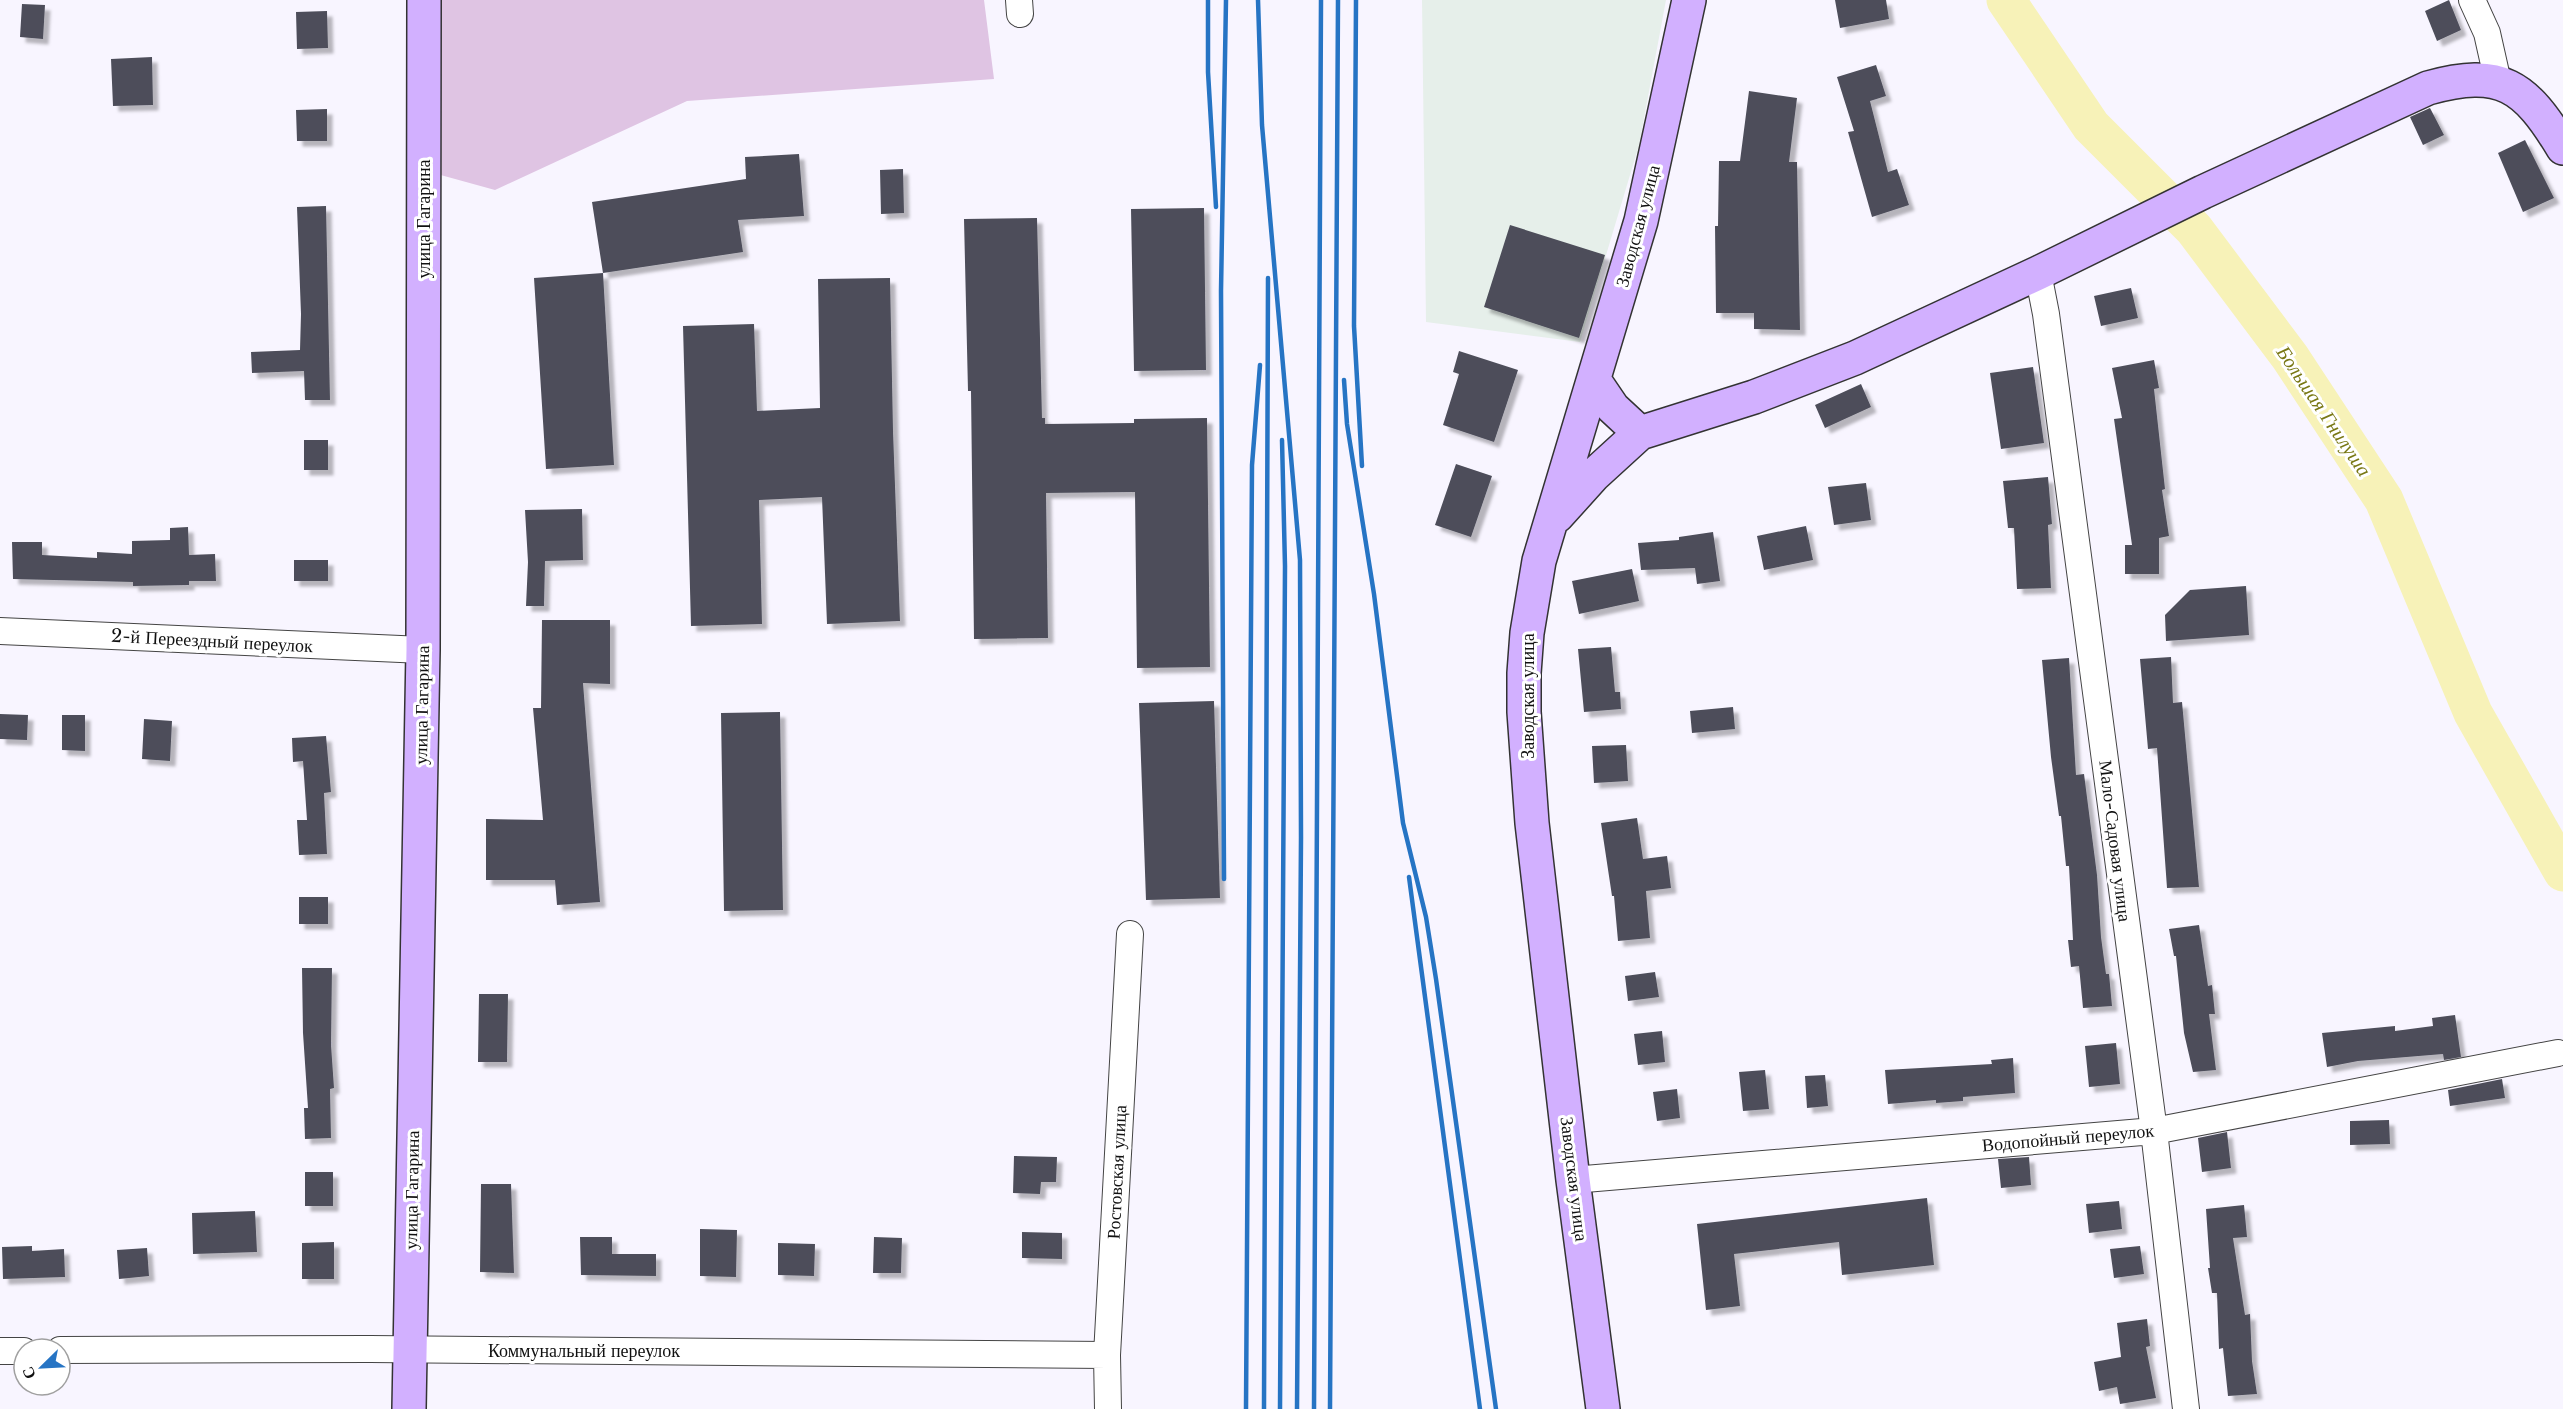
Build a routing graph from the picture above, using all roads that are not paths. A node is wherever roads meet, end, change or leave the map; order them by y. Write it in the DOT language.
graph roads {
  1 [pos="424,0"];
  2 [pos="1689,0"];
  3 [pos="2472,0"];
  4 [pos="2498,82"];
  5 [pos="2563,148"];
  6 [pos="2038,273"];
  7 [pos="1594,380"];
  8 [pos="1640,434"];
  9 [pos="1551,524"];
  10 [pos="0,631"];
  11 [pos="423,650"];
  12 [pos="1130,934"];
  13 [pos="2558,1053"];
  14 [pos="2154,1131"];
  15 [pos="1573,1180"];
  16 [pos="409,1349"];
  17 [pos="72,1350"];
  18 [pos="1107,1355"];
  19 [pos="409,1409"];
  20 [pos="1107,1409"];
  21 [pos="1603,1409"];
  22 [pos="2186,1409"];
  1 -- 11 [label="main road, улица Гагарина"];
  2 -- 7 [label="main road, Заводская улица"];
  3 -- 4 [label="street"];
  4 -- 5 [label="main road"];
  4 -- 6 [label="main road"];
  6 -- 8 [label="main road"];
  6 -- 14 [label="street, Мало-Садовая улица"];
  7 -- 8 [label="main road"];
  7 -- 9 [label="main road, Заводская улица"];
  8 -- 9 [label="main road"];
  9 -- 15 [label="main road, Заводская улица"];
  10 -- 11 [label="street, 2-й Переездный переулок"];
  11 -- 16 [label="main road, улица Гагарина"];
  12 -- 18 [label="street, Ростовская улица"];
  13 -- 14 [label="street, Водопойный переулок"];
  14 -- 15 [label="street, Водопойный переулок"];
  14 -- 22 [label="street, Мало-Садовая улица"];
  15 -- 21 [label="main road, Заводская улица"];
  16 -- 17 [label="street, Коммунальный переулок"];
  16 -- 18 [label="street, Коммунальный переулок"];
  16 -- 19 [label="main road, улица Гагарина"];
  18 -- 20 [label="street, Ростовская улица"];
}
